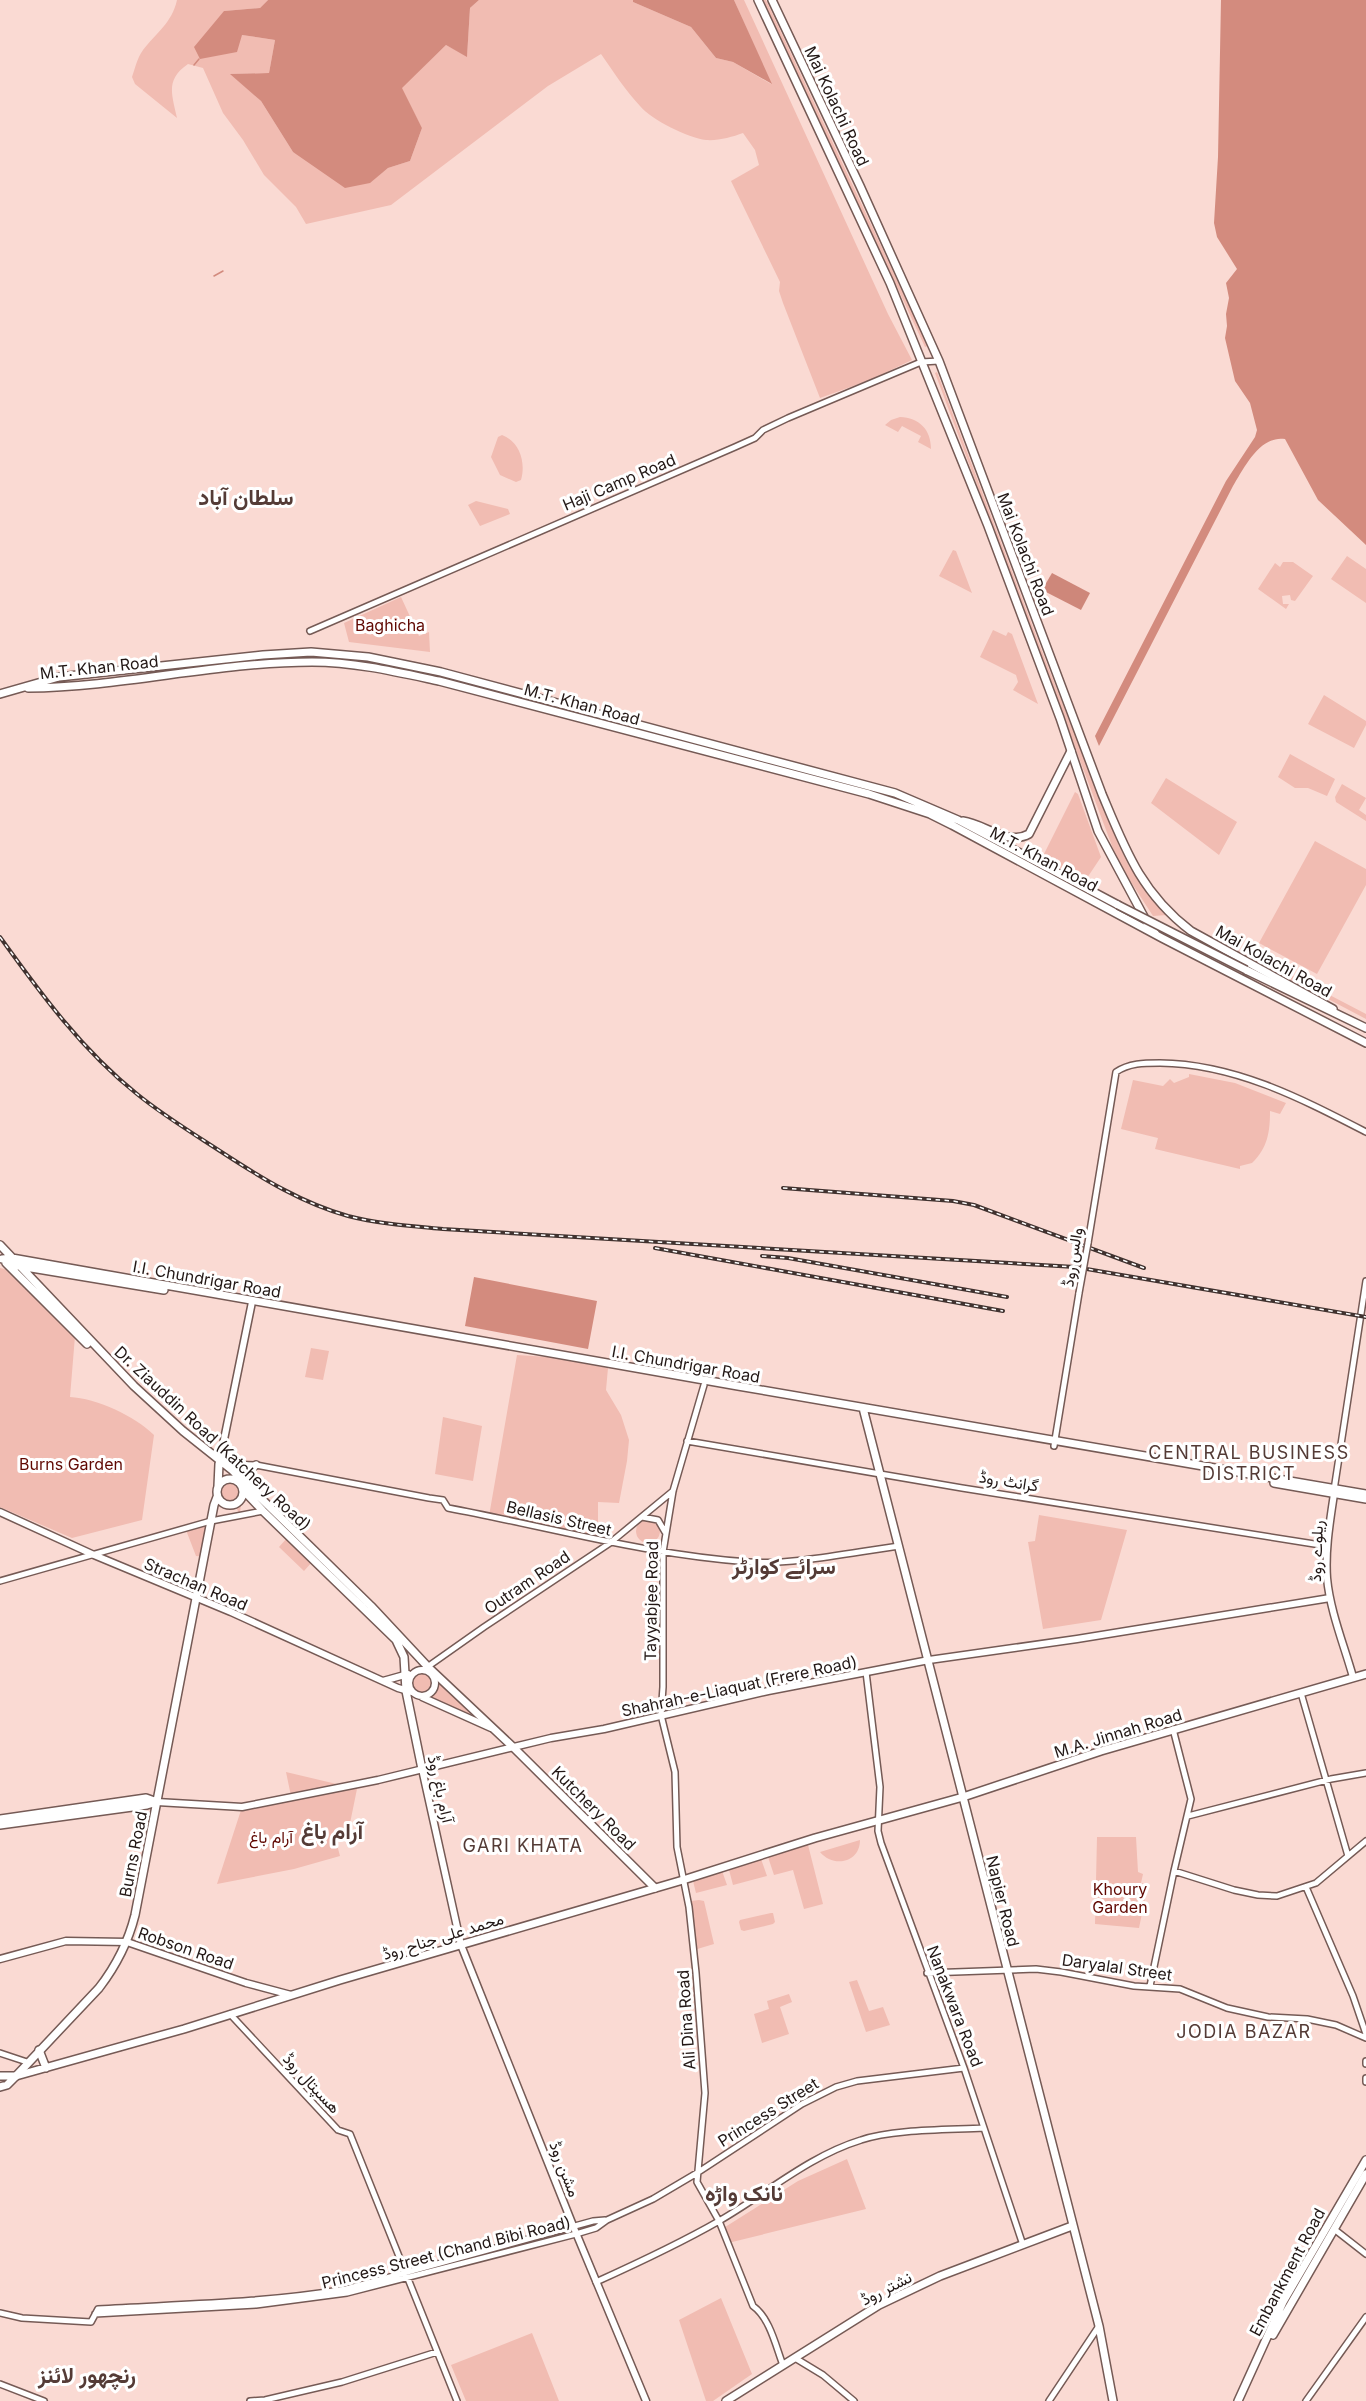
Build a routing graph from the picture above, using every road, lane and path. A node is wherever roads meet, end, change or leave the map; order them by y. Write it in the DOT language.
graph roads {
  1 [pos="758,0"];
  2 [pos="772,0"];
  3 [pos="939,361"];
  4 [pos="921,362"];
  5 [pos="310,631"];
  6 [pos="28,688"];
  7 [pos="3,694"];
  8 [pos="1071,751"];
  9 [pos="958,820"];
  10 [pos="1022,857"];
  11 [pos="1162,938"];
  12 [pos="1362,1026"];
  13 [pos="1365,1042"];
  14 [pos="1366,1132"];
  15 [pos="0,1245"];
  16 [pos="5,1261"];
  17 [pos="1366,1281"];
  18 [pos="251,1304"];
  19 [pos="704,1385"];
  20 [pos="863,1410"];
  21 [pos="687,1441"];
  22 [pos="1054,1443"];
  23 [pos="221,1463"];
  24 [pos="256,1465"];
  25 [pos="880,1474"];
  26 [pos="243,1485"];
  27 [pos="218,1486"];
  28 [pos="673,1491"];
  29 [pos="1334,1491"];
  30 [pos="1366,1494"];
  31 [pos="217,1497"];
  32 [pos="1366,1499"];
  33 [pos="262,1511"];
  34 [pos="0,1512"];
  35 [pos="642,1517"];
  36 [pos="211,1521"];
  37 [pos="666,1533"];
  38 [pos="610,1543"];
  39 [pos="899,1546"];
  40 [pos="1327,1546"];
  41 [pos="663,1552"];
  42 [pos="94,1556"];
  43 [pos="0,1581"];
  44 [pos="196,1598"];
  45 [pos="1330,1598"];
  46 [pos="396,1640"];
  47 [pos="929,1659"];
  48 [pos="425,1669"];
  49 [pos="867,1672"];
  50 [pos="413,1674"];
  51 [pos="1366,1674"];
  52 [pos="405,1675"];
  53 [pos="1353,1677"];
  54 [pos="382,1681"];
  55 [pos="409,1691"];
  56 [pos="1301,1693"];
  57 [pos="422,1697"];
  58 [pos="661,1715"];
  59 [pos="491,1728"];
  60 [pos="1173,1730"];
  61 [pos="514,1748"];
  62 [pos="422,1769"];
  63 [pos="1366,1773"];
  64 [pos="1328,1781"];
  65 [pos="963,1797"];
  66 [pos="157,1802"];
  67 [pos="1188,1816"];
  68 [pos="0,1819"];
  69 [pos="878,1822"];
  70 [pos="0,1825"];
  71 [pos="1366,1841"];
  72 [pos="1348,1856"];
  73 [pos="680,1867"];
  74 [pos="1173,1871"];
  75 [pos="683,1880"];
  76 [pos="1306,1887"];
  77 [pos="655,1888"];
  78 [pos="128,1942"];
  79 [pos="461,1945"];
  80 [pos="0,1959"];
  81 [pos="1007,1971"];
  82 [pos="927,1973"];
  83 [pos="1150,1986"];
  84 [pos="291,1995"];
  85 [pos="230,2014"];
  86 [pos="1366,2036"];
  87 [pos="39,2050"];
  88 [pos="0,2053"];
  89 [pos="27,2062"];
  90 [pos="46,2068"];
  91 [pos="964,2068"];
  92 [pos="0,2076"];
  93 [pos="16,2076"];
  94 [pos="0,2087"];
  95 [pos="984,2128"];
  96 [pos="1366,2160"];
  97 [pos="697,2173"];
  98 [pos="1366,2174"];
  99 [pos="719,2221"];
  100 [pos="1072,2226"];
  101 [pos="1334,2229"];
  102 [pos="575,2231"];
  103 [pos="1023,2244"];
  104 [pos="1366,2254"];
  105 [pos="406,2275"];
  106 [pos="596,2282"];
  107 [pos="0,2313"];
  108 [pos="1366,2316"];
  109 [pos="1099,2326"];
  110 [pos="437,2352"];
  111 [pos="795,2358"];
  112 [pos="783,2366"];
  113 [pos="0,2384"];
  114 [pos="44,2401"];
  115 [pos="250,2401"];
  116 [pos="457,2401"];
  117 [pos="646,2401"];
  118 [pos="726,2401"];
  119 [pos="854,2401"];
  120 [pos="1048,2401"];
  121 [pos="1113,2401"];
  122 [pos="1239,2401"];
  123 [pos="1306,2401"];
  1 -- 4 [label="main road, Mai Kolachi Road"];
  2 -- 3 [label="main road, Mai Kolachi Road"];
  3 -- 4 [label="street, Haji Camp Road"];
  3 -- 12 [label="main road, Mai Kolachi Road"];
  4 -- 5 [label="street, Haji Camp Road"];
  4 -- 8 [label="main road, Mai Kolachi Road"];
  6 -- 7 [label="main road"];
  6 -- 9 [label="main road, M.T. Khan Road"];
  6 -- 10 [label="main road, M.T. Khan Road"];
  8 -- 9 [label="main road"];
  8 -- 11 [label="main road, Mai Kolachi Road"];
  9 -- 10 [label="main road, M.T. Khan Road"];
  10 -- 11 [label="main road, M.T. Khan Road"];
  10 -- 12 [label="main road, M.T. Khan Road, bridge"];
  11 -- 13 [label="main road, M.T. Khan Road"];
  14 -- 22 [label="street, والس روڈ, bridge"];
  15 -- 16 [label="main road, Dr. Ziauddin Road (Katchery Road)"];
  16 -- 18 [label="main road, I.I. Chundrigar Road"];
  16 -- 23 [label="main road, Dr. Ziauddin Road (Katchery Road)"];
  17 -- 29 [label="street"];
  18 -- 19 [label="main road, I.I. Chundrigar Road"];
  18 -- 20 [label="main road, I.I. Chundrigar Road"];
  18 -- 23 [label="main road"];
  19 -- 20 [label="main road, I.I. Chundrigar Road"];
  19 -- 21 [label="street, Tayyabjee Road"];
  20 -- 22 [label="main road, I.I. Chundrigar Road"];
  20 -- 25 [label="main road, Napier Road"];
  21 -- 25 [label="street, گرانٹ روڈ"];
  21 -- 28 [label="street, Tayyabjee Road"];
  22 -- 29 [label="main road, I.I. Chundrigar Road"];
  23 -- 24 [label="street, Bellasis Street"];
  23 -- 26 [label="main road, Dr. Ziauddin Road (Katchery Road)"];
  23 -- 27 [label="main road"];
  24 -- 26 [label="main road"];
  24 -- 38 [label="street, Bellasis Street"];
  25 -- 39 [label="main road, Napier Road"];
  25 -- 40 [label="street, گرانٹ روڈ"];
  26 -- 27 [label="main road"];
  26 -- 31 [label="main road"];
  26 -- 33 [label="main road, Dr. Ziauddin Road (Katchery Road)"];
  26 -- 48 [label="main road, Dr. Ziauddin Road (Katchery Road)"];
  27 -- 31 [label="main road"];
  28 -- 35 [label="street, Outram Road"];
  28 -- 37 [label="street, Tayyabjee Road"];
  29 -- 30 [label="main road, I.I. Chundrigar Road"];
  29 -- 32 [label="main road, I.I. Chundrigar Road"];
  29 -- 40 [label="main road, ریلوے روڈ"];
  31 -- 36 [label="main road, Burns Road"];
  33 -- 36 [label="street"];
  33 -- 46 [label="main road, Dr. Ziauddin Road (Katchery Road)"];
  34 -- 42 [label="main road, Strachan Road"];
  35 -- 37 [label="street"];
  35 -- 38 [label="street, Outram Road"];
  36 -- 42 [label="street"];
  36 -- 44 [label="main road, Burns Road"];
  37 -- 41 [label="street, Tayyabjee Road"];
  38 -- 41 [label="street, Bellasis Street"];
  38 -- 48 [label="street, Outram Road"];
  39 -- 41 [label="street, Bellasis Street"];
  39 -- 47 [label="main road, Napier Road"];
  40 -- 45 [label="main road, ریلوے روڈ"];
  41 -- 58 [label="street, Tayyabjee Road"];
  42 -- 43 [label="street"];
  42 -- 44 [label="main road, Strachan Road"];
  44 -- 54 [label="main road, Strachan Road"];
  44 -- 66 [label="main road, Burns Road"];
  45 -- 47 [label="main road, Shahrah-e-Liaquat (Frere Road)"];
  45 -- 53 [label="main road, ریلوے روڈ"];
  46 -- 52 [label="main road, آرام باغ روڈ"];
  47 -- 49 [label="main road, Shahrah-e-Liaquat (Frere Road)"];
  47 -- 65 [label="main road, Napier Road"];
  48 -- 50 [label="main road"];
  48 -- 57 [label="main road"];
  48 -- 59 [label="main road, Dr. Ziauddin Road (Katchery Road)"];
  49 -- 58 [label="main road, Shahrah-e-Liaquat (Frere Road)"];
  49 -- 69 [label="street, Nanakwara Road"];
  50 -- 52 [label="main road"];
  50 -- 55 [label="main road"];
  51 -- 53 [label="main road, M.A. Jinnah Road"];
  52 -- 54 [label="main road"];
  52 -- 55 [label="main road, آرام باغ روڈ"];
  53 -- 56 [label="main road, M.A. Jinnah Road"];
  54 -- 55 [label="main road, Strachan Road"];
  55 -- 57 [label="main road, Strachan Road"];
  55 -- 62 [label="main road, آرام باغ روڈ"];
  56 -- 60 [label="main road, M.A. Jinnah Road"];
  56 -- 64 [label="street"];
  57 -- 59 [label="main road"];
  58 -- 61 [label="main road, Shahrah-e-Liaquat (Frere Road)"];
  58 -- 73 [label="street, Tayyabjee Road"];
  59 -- 61 [label="main road, Dr. Ziauddin Road (Katchery Road)"];
  60 -- 65 [label="main road, M.A. Jinnah Road"];
  60 -- 67 [label="street"];
  61 -- 62 [label="main road, Shahrah-e-Liaquat (Frere Road)"];
  61 -- 77 [label="main road, Kutchery Road"];
  62 -- 66 [label="main road, Shahrah-e-Liaquat (Frere Road)"];
  62 -- 79 [label="main road, آرام باغ روڈ"];
  63 -- 64 [label="street"];
  64 -- 67 [label="street"];
  64 -- 72 [label="street"];
  65 -- 69 [label="main road, M.A. Jinnah Road"];
  65 -- 81 [label="main road, Napier Road"];
  66 -- 68 [label="main road, Shahrah-e-Liaquat (Frere Road)"];
  66 -- 70 [label="main road, Shahrah-e-Liaquat (Frere Road)"];
  66 -- 78 [label="main road, Burns Road"];
  67 -- 74 [label="street"];
  69 -- 75 [label="main road, محمد علی جناح روڈ"];
  69 -- 82 [label="street, Nanakwara Road"];
  71 -- 72 [label="street"];
  72 -- 76 [label="street"];
  73 -- 75 [label="street, Ali Dina Road"];
  74 -- 76 [label="street"];
  74 -- 83 [label="street"];
  75 -- 77 [label="main road, محمد علی جناح روڈ"];
  75 -- 97 [label="street, Ali Dina Road"];
  76 -- 86 [label="street"];
  77 -- 79 [label="main road, محمد علی جناح روڈ"];
  78 -- 80 [label="main road, Robson Road"];
  78 -- 84 [label="main road, Robson Road"];
  78 -- 87 [label="main road, Burns Road"];
  79 -- 84 [label="main road, محمد علی جناح روڈ"];
  79 -- 102 [label="main road, مشن روڈ"];
  81 -- 82 [label="street, Daryalal Street"];
  81 -- 83 [label="street, Daryalal Street"];
  81 -- 100 [label="main road, Napier Road"];
  82 -- 91 [label="street, Nanakwara Road"];
  83 -- 86 [label="street, Daryalal Street"];
  84 -- 85 [label="main road, محمد علی جناح روڈ"];
  85 -- 90 [label="main road, محمد علی جناح روڈ"];
  85 -- 105 [label="street, ھسپتال روڈ"];
  87 -- 89 [label="main road, Burns Road"];
  87 -- 90 [label="main road"];
  88 -- 89 [label="street"];
  89 -- 93 [label="main road, Burns Road"];
  90 -- 93 [label="main road, محمد علی جناح روڈ"];
  91 -- 95 [label="street, Nanakwara Road"];
  91 -- 97 [label="street, Princess Street"];
  92 -- 93 [label="main road, محمد علی جناح روڈ"];
  93 -- 94 [label="main road, محمد علی جناح روڈ"];
  95 -- 99 [label="street"];
  95 -- 103 [label="street, Nanakwara Road"];
  96 -- 122 [label="main road, Embankment Road"];
  97 -- 99 [label="street"];
  97 -- 102 [label="street, Princess Street (Chand Bibi Road)"];
  98 -- 101 [label="main road, Embankment Road"];
  99 -- 106 [label="street"];
  99 -- 112 [label="street"];
  100 -- 103 [label="main road, نشتر روڈ"];
  100 -- 109 [label="main road, Napier Road"];
  101 -- 104 [label="street"];
  101 -- 122 [label="main road, Embankment Road"];
  102 -- 105 [label="street, Princess Street (Chand Bibi Road)"];
  102 -- 106 [label="main road, مشن روڈ"];
  103 -- 111 [label="main road, نشتر روڈ"];
  105 -- 107 [label="street, Princess Street (Chand Bibi Road)"];
  105 -- 110 [label="street, ھسپتال روڈ"];
  106 -- 117 [label="main road, مشن روڈ"];
  108 -- 123 [label="street"];
  109 -- 120 [label="street"];
  109 -- 121 [label="main road, Napier Road"];
  110 -- 115 [label="street"];
  110 -- 116 [label="street, ھسپتال روڈ"];
  111 -- 112 [label="main road, نشتر روڈ"];
  111 -- 119 [label="street"];
  112 -- 118 [label="main road, نشتر روڈ"];
  113 -- 114 [label="street"];
}
